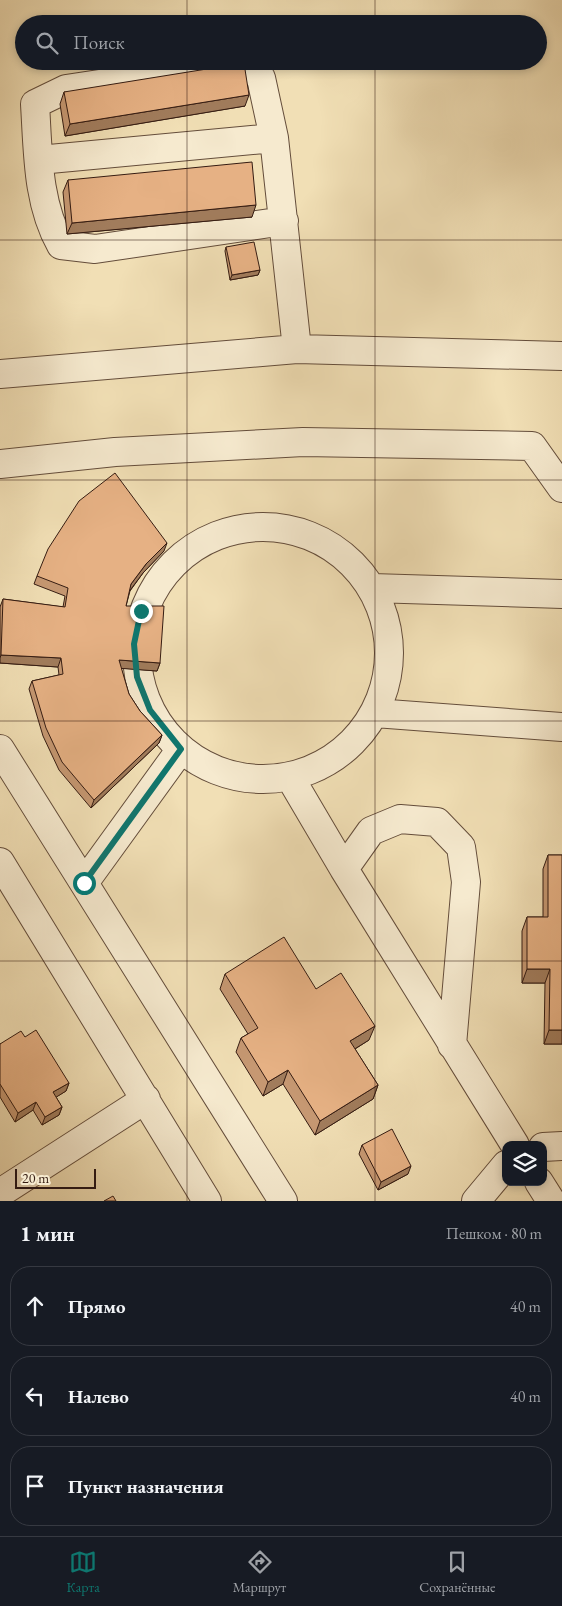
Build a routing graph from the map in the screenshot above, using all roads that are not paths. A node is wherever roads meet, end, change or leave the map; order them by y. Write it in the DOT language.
graph roads {
  1 [pos="192,70"];
  2 [pos="253,70"];
  3 [pos="274,138"];
  4 [pos="39,160"];
  5 [pos="284,221"];
  6 [pos="297,350"];
  7 [pos="562,356"];
  8 [pos="0,374"];
  9 [pos="0,464"];
  10 [pos="562,488"];
  11 [pos="372,588"];
  12 [pos="562,594"];
  13 [pos="374,713"];
  14 [pos="562,727"];
  15 [pos="0,749"];
  16 [pos="181,749"];
  17 [pos="291,779"];
  18 [pos="0,862"];
  19 [pos="344,869"];
  20 [pos="84,883"];
  21 [pos="452,1045"];
  22 [pos="146,1099"];
  23 [pos="512,1141"];
  24 [pos="562,1146"];
  25 [pos="547,1147"];
  26 [pos="502,1170"];
  27 [pos="542,1186"];
  28 [pos="0,1193"];
  29 [pos="207,1201"];
  30 [pos="283,1201"];
  31 [pos="476,1201"];
  32 [pos="551,1201"];
  1 -- 4 [label="street"];
  2 -- 3 [label="street"];
  3 -- 4 [label="street"];
  3 -- 5 [label="street"];
  4 -- 5 [label="street"];
  5 -- 6 [label="street"];
  6 -- 7 [label="street"];
  6 -- 8 [label="street"];
  9 -- 10 [label="street"];
  11 -- 12 [label="street"];
  11 -- 13 [label="street"];
  11 -- 16 [label="street"];
  13 -- 14 [label="street"];
  13 -- 17 [label="street"];
  15 -- 20 [label="street"];
  16 -- 17 [label="street"];
  16 -- 20 [label="street"];
  17 -- 19 [label="street"];
  18 -- 22 [label="street"];
  19 -- 21 [label="street"];
  19 -- 21 [label="street"];
  20 -- 30 [label="street"];
  21 -- 23 [label="street"];
  22 -- 28 [label="street"];
  22 -- 29 [label="street"];
  24 -- 25 [label="street"];
  26 -- 31 [label="street"];
  27 -- 32 [label="street"];
}
